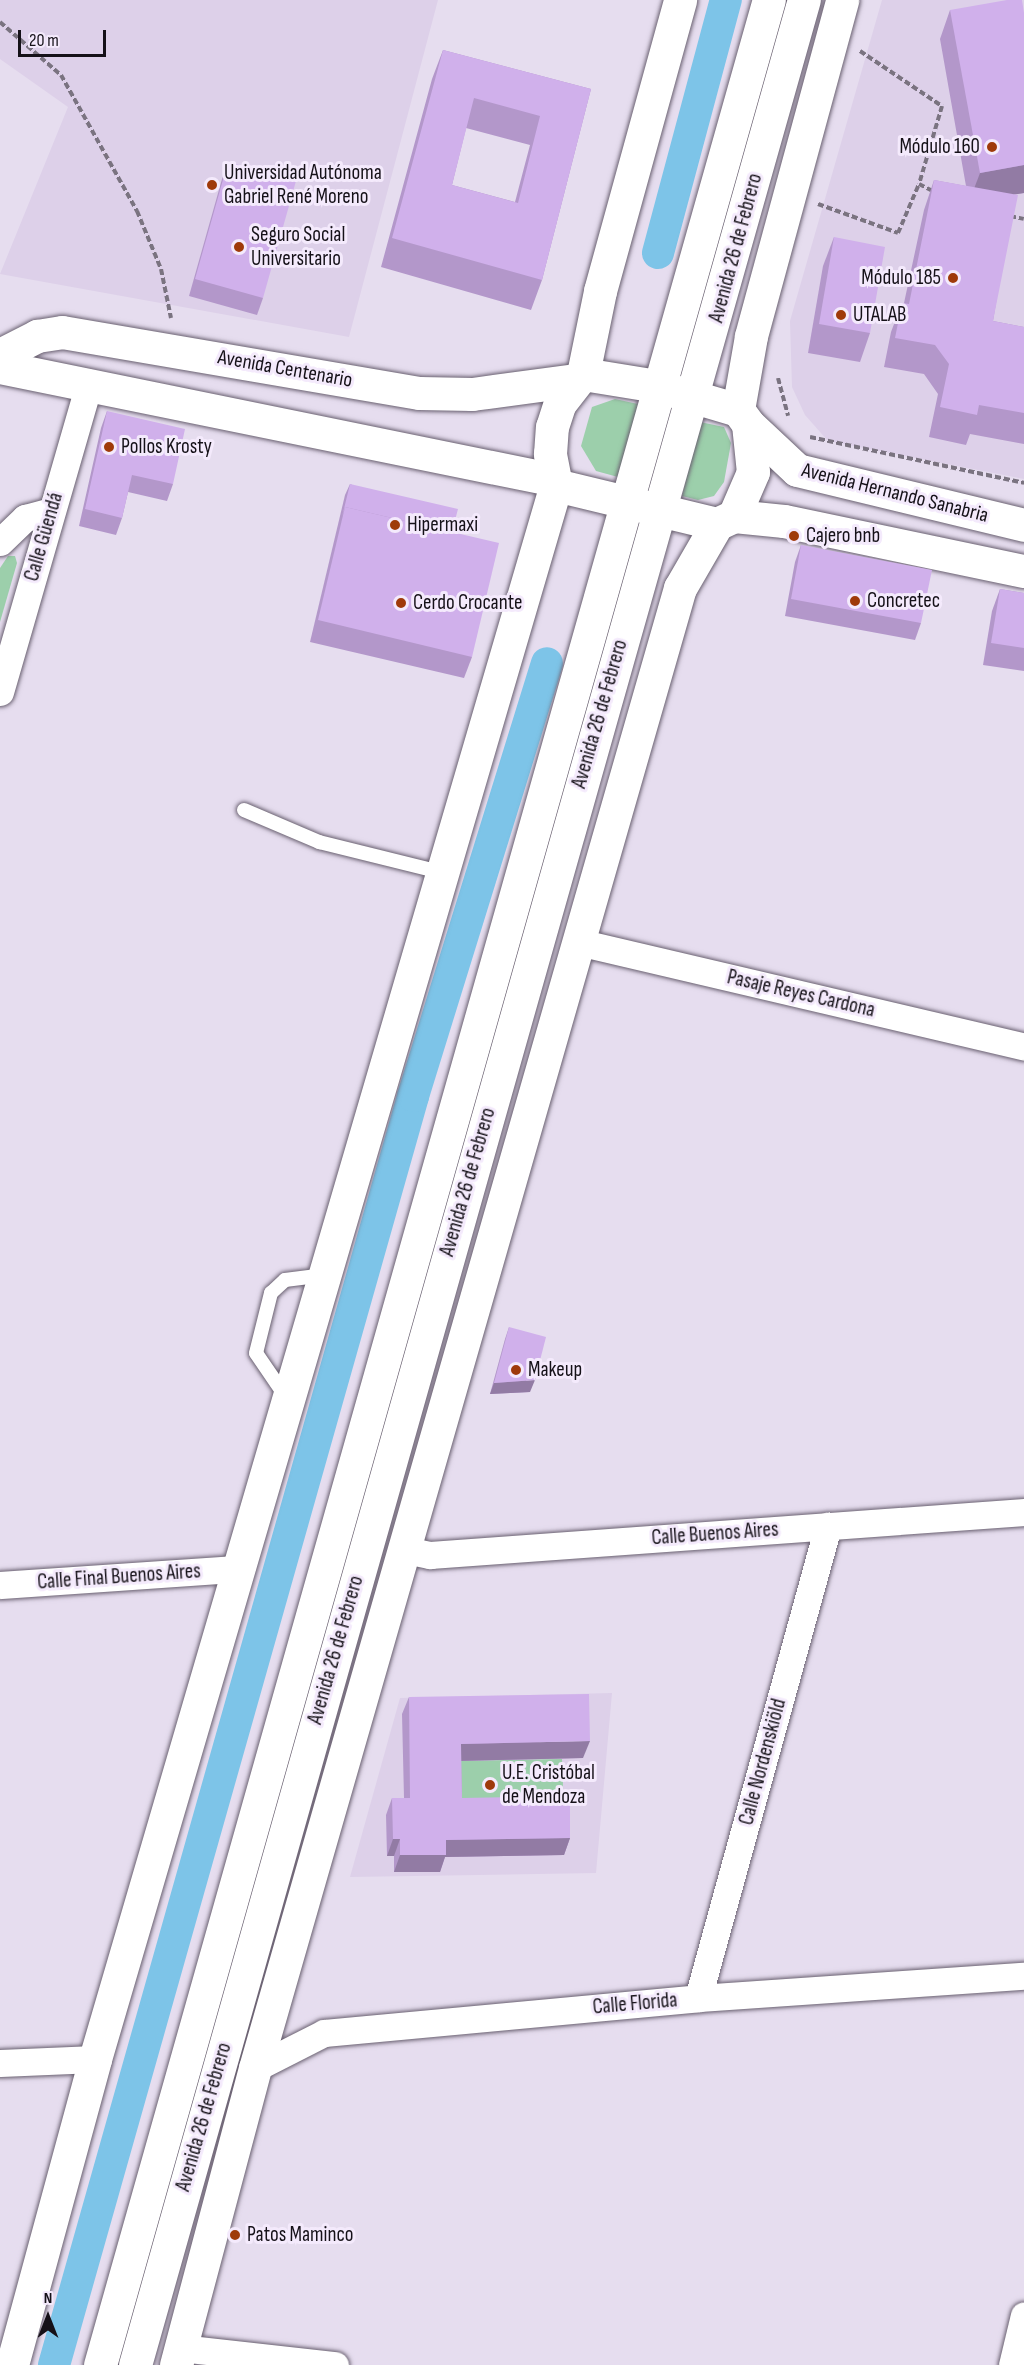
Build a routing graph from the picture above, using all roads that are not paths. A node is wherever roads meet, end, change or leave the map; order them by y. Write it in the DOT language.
graph roads {
  1 [pos="680,0"];
  2 [pos="769,0"];
  3 [pos="804,0"];
  4 [pos="842,0"];
  5 [pos="12,352"];
  6 [pos="579,377"];
  7 [pos="89,383"];
  8 [pos="657,386"];
  9 [pos="694,396"];
  10 [pos="743,417"];
  11 [pos="556,482"];
  12 [pos="912,500"];
  13 [pos="624,505"];
  14 [pos="51,511"];
  15 [pos="657,513"];
  16 [pos="725,520"];
  17 [pos="1024,525"];
  18 [pos="0,542"];
  19 [pos="900,546"];
  20 [pos="1024,571"];
  21 [pos="0,692"];
  22 [pos="244,810"];
  23 [pos="444,873"];
  24 [pos="578,942"];
  25 [pos="1024,1047"];
  26 [pos="327,1274"];
  27 [pos="289,1401"];
  28 [pos="1024,1512"];
  29 [pos="828,1526"];
  30 [pos="406,1550"];
  31 [pos="237,1569"];
  32 [pos="0,1585"];
  33 [pos="1024,1976"];
  34 [pos="698,1998"];
  35 [pos="95,2059"];
  36 [pos="0,2063"];
  37 [pos="255,2068"];
  38 [pos="1024,2314"];
  39 [pos="178,2357"];
  40 [pos="12,2365"];
  41 [pos="100,2365"];
  42 [pos="135,2365"];
  43 [pos="335,2365"];
  44 [pos="1012,2365"];
  1 -- 6 [label="main road"];
  2 -- 8 [label="main road, Avenida 26 de Febrero"];
  3 -- 9 [label="main road, Avenida 26 de Febrero"];
  4 -- 10 [label="main road, Avenida 26 de Febrero"];
  5 -- 6 [label="main road, Avenida Centenario"];
  5 -- 7 [label="main road, Avenida Centenario"];
  6 -- 8 [label="main road, Avenida Centenario"];
  6 -- 11 [label="main road"];
  7 -- 11 [label="main road, Avenida Centenario"];
  7 -- 14 [label="street, Calle Güendá"];
  8 -- 9 [label="main road, Avenida Centenario"];
  8 -- 13 [label="main road, Avenida 26 de Febrero"];
  9 -- 10 [label="main road, Avenida Centenario"];
  9 -- 15 [label="main road, Avenida 26 de Febrero"];
  10 -- 12 [label="main road, Avenida Hernando Sanabria"];
  10 -- 16 [label="main road, Avenida 26 de Febrero"];
  11 -- 13 [label="main road, Avenida Centenario"];
  11 -- 23 [label="main road"];
  12 -- 17 [label="main road, Avenida Hernando Sanabria"];
  12 -- 19 [label="main road"];
  13 -- 15 [label="main road, Avenida Centenario"];
  13 -- 41 [label="main road, Avenida 26 de Febrero"];
  14 -- 18 [label="street"];
  14 -- 21 [label="street, Calle Güendá"];
  15 -- 16 [label="main road, Avenida Centenario"];
  15 -- 42 [label="main road, Avenida 26 de Febrero"];
  16 -- 19 [label="main road"];
  16 -- 24 [label="main road, Avenida 26 de Febrero"];
  19 -- 20 [label="main road"];
  22 -- 23 [label="lane"];
  23 -- 26 [label="main road"];
  24 -- 25 [label="street, Pasaje Reyes Cardona"];
  24 -- 30 [label="main road, Avenida 26 de Febrero"];
  26 -- 27 [label="main road"];
  26 -- 27 [label="lane"];
  27 -- 31 [label="main road"];
  28 -- 29 [label="street, Calle Buenos Aires"];
  29 -- 30 [label="street, Calle Buenos Aires"];
  29 -- 34 [label="street, Calle Nordenskiöld"];
  30 -- 37 [label="main road, Avenida 26 de Febrero"];
  31 -- 32 [label="street, Calle Final Buenos Aires"];
  31 -- 35 [label="main road"];
  33 -- 34 [label="street, Calle Florida"];
  34 -- 37 [label="street, Calle Florida"];
  35 -- 36 [label="street"];
  35 -- 40 [label="main road"];
  37 -- 39 [label="main road, Avenida 26 de Febrero"];
  38 -- 44 [label="street"];
  39 -- 43 [label="street"];
}
